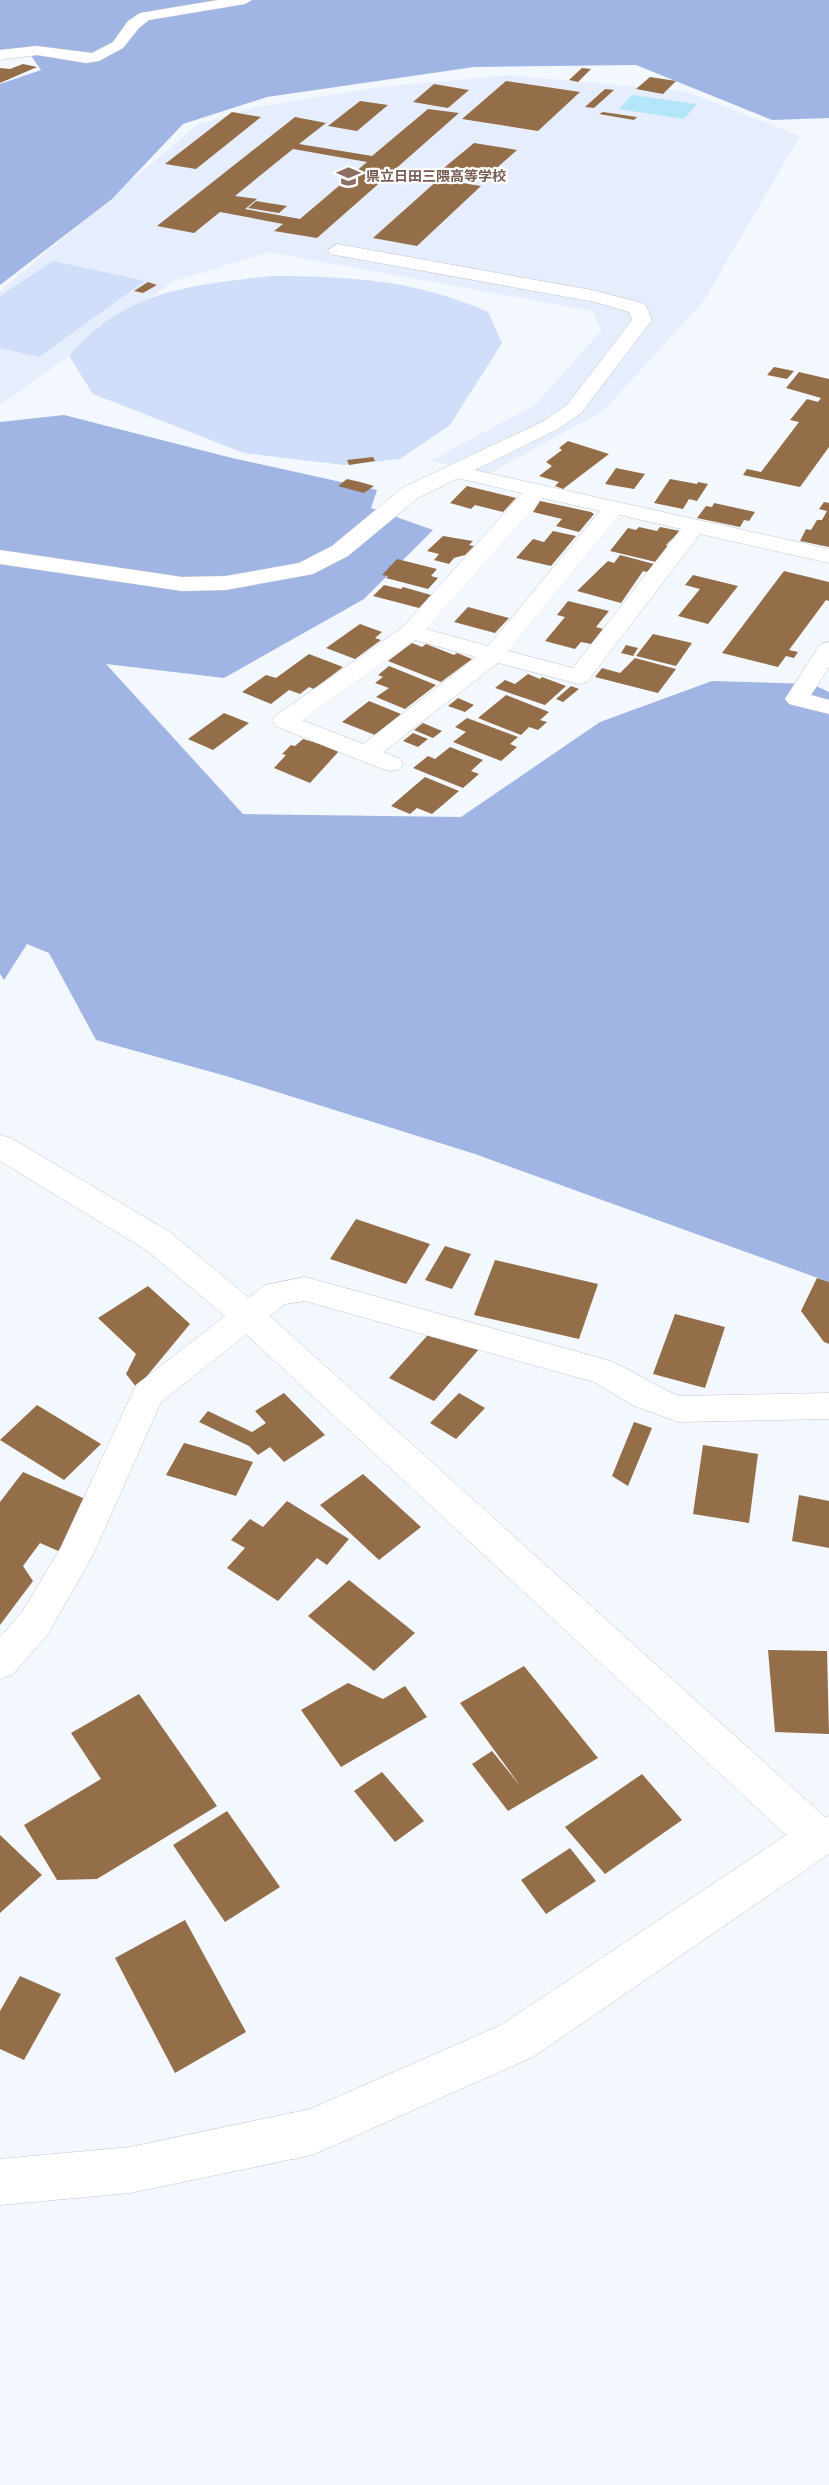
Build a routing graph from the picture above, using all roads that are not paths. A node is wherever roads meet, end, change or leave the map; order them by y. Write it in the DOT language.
graph roads {
  1 [pos="245,0"];
  2 [pos="0,55"];
  3 [pos="337,250"];
  4 [pos="456,472"];
  5 [pos="536,491"];
  6 [pos="614,508"];
  7 [pos="695,526"];
  8 [pos="829,556"];
  9 [pos="0,557"];
  10 [pos="411,632"];
  11 [pos="829,649"];
  12 [pos="492,656"];
  13 [pos="829,707"];
  14 [pos="365,754"];
  15 [pos="391,764"];
  16 [pos="0,1146"];
  17 [pos="249,1317"];
  18 [pos="829,1406"];
  19 [pos="0,1663"];
  20 [pos="824,1836"];
  21 [pos="0,2182"];
  1 -- 2 [label="street"];
  3 -- 4 [label="street"];
  4 -- 5 [label="street"];
  4 -- 9 [label="street"];
  5 -- 6 [label="street"];
  5 -- 10 [label="street"];
  6 -- 7 [label="street"];
  6 -- 12 [label="street"];
  7 -- 8 [label="street"];
  7 -- 12 [label="street"];
  10 -- 12 [label="street"];
  10 -- 14 [label="street"];
  11 -- 13 [label="street"];
  12 -- 14 [label="street"];
  14 -- 15 [label="street"];
  16 -- 17 [label="street"];
  17 -- 18 [label="street"];
  17 -- 19 [label="street"];
  17 -- 20 [label="street"];
  20 -- 21 [label="street"];
}
